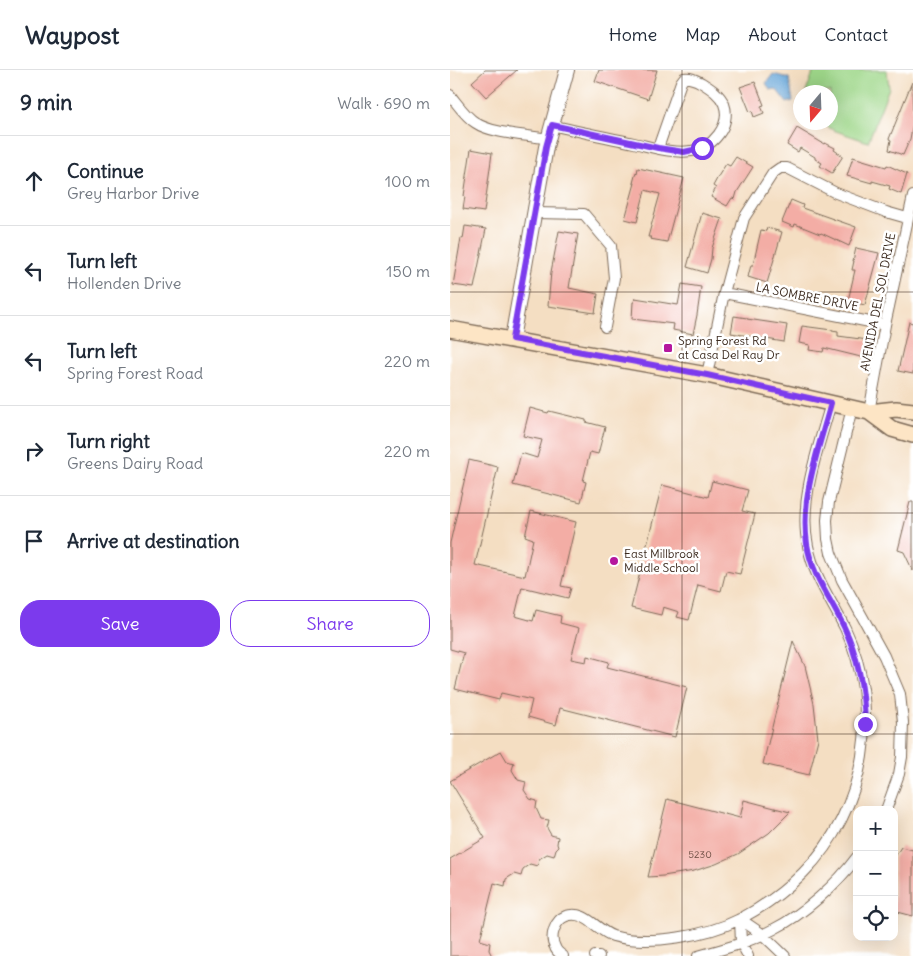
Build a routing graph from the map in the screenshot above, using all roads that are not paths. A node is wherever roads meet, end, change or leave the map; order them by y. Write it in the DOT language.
graph roads {
  1 [pos="567,70"];
  2 [pos="450,95"];
  3 [pos="552,125"];
  4 [pos="548,139"];
  5 [pos="658,148"];
  6 [pos="913,196"];
  7 [pos="535,213"];
  8 [pos="907,218"];
  9 [pos="724,293"];
  10 [pos="885,325"];
  11 [pos="605,327"];
  12 [pos="450,329"];
  13 [pos="512,339"];
  14 [pos="707,375"];
  15 [pos="831,403"];
  16 [pos="852,408"];
  17 [pos="913,411"];
  18 [pos="869,412"];
  19 [pos="913,435"];
  20 [pos="887,806"];
  21 [pos="853,862"];
  22 [pos="740,919"];
  23 [pos="762,934"];
  24 [pos="741,942"];
  25 [pos="563,956"];
  26 [pos="595,956"];
  27 [pos="599,956"];
  28 [pos="698,956"];
  29 [pos="748,956"];
  30 [pos="785,956"];
  1 -- 3 [label="street"];
  2 -- 4 [label="street"];
  3 -- 4 [label="street"];
  3 -- 5 [label="street"];
  4 -- 7 [label="street"];
  5 -- 5 [label="street"];
  6 -- 8 [label="street, AVENIDA DEL SOL DRIVE"];
  7 -- 11 [label="street"];
  7 -- 13 [label="street"];
  8 -- 9 [label="street"];
  8 -- 10 [label="street, AVENIDA DEL SOL DRIVE"];
  9 -- 10 [label="street, LA SOMBRE DRIVE"];
  9 -- 14 [label="street"];
  10 -- 18 [label="street, AVENIDA DEL SOL DRIVE"];
  12 -- 13 [label="main road"];
  13 -- 14 [label="main road"];
  14 -- 15 [label="main road"];
  15 -- 16 [label="main road"];
  15 -- 22 [label="street"];
  16 -- 18 [label="main road"];
  16 -- 20 [label="street"];
  17 -- 18 [label="main road"];
  18 -- 19 [label="main road"];
  21 -- 23 [label="street"];
  22 -- 23 [label="street"];
  22 -- 24 [label="street"];
  22 -- 25 [label="street"];
  23 -- 24 [label="street"];
  23 -- 30 [label="street"];
  24 -- 28 [label="street"];
  24 -- 29 [label="street"];
  26 -- 27 [label="street"];
}
